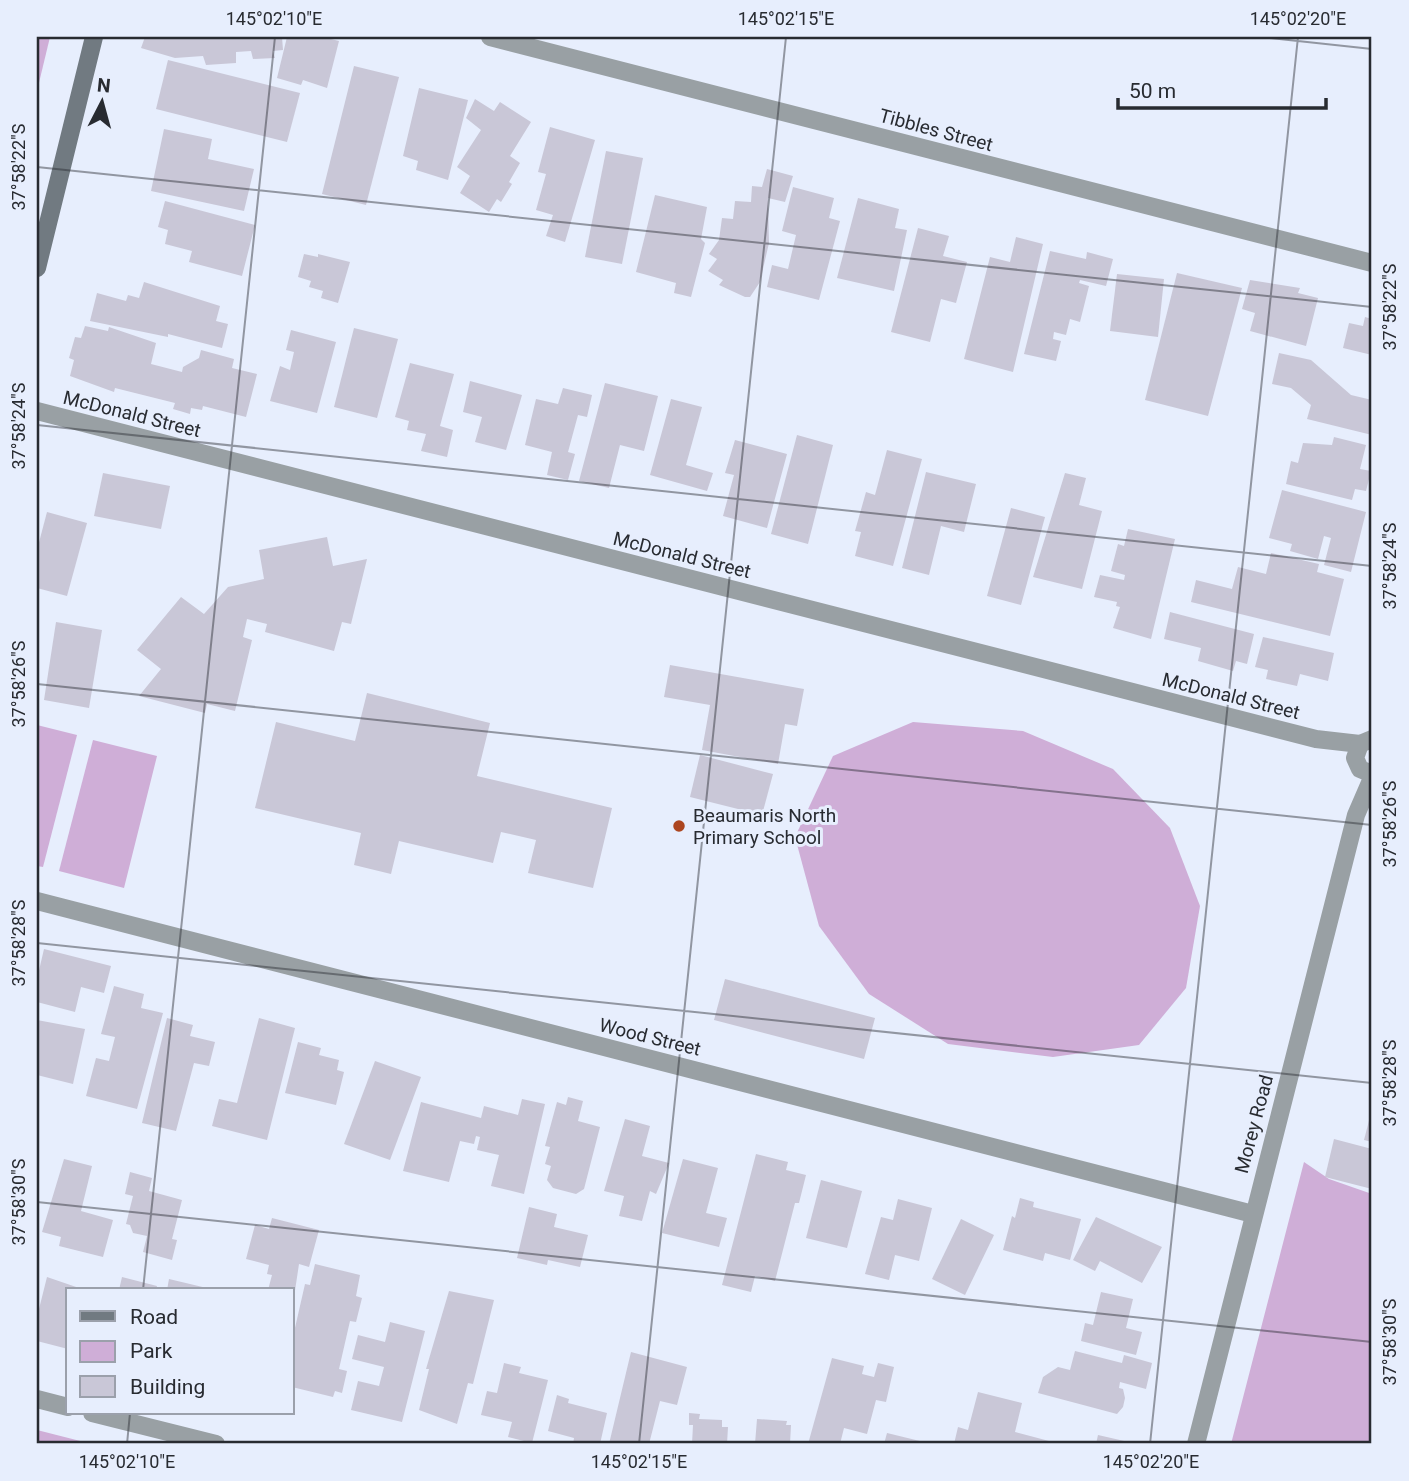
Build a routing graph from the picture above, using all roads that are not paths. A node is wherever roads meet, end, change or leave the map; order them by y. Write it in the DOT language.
graph roads {
  1 [pos="94,37"];
  2 [pos="490,37"];
  3 [pos="1372,263"];
  4 [pos="37,268"];
  5 [pos="37,411"];
  6 [pos="1366,754"];
  7 [pos="37,901"];
  8 [pos="1253,1214"];
  9 [pos="37,1399"];
  10 [pos="66,1406"];
  11 [pos="96,1414"];
  12 [pos="216,1444"];
  13 [pos="1196,1444"];
  1 -- 4 [label="street"];
  2 -- 3 [label="street, Tibbles Street"];
  5 -- 6 [label="street, McDonald Street"];
  6 -- 8 [label="street, Morey Road"];
  7 -- 8 [label="street, Wood Street"];
  8 -- 13 [label="street, Morey Road"];
  9 -- 10 [label="street"];
  11 -- 12 [label="street"];
}
